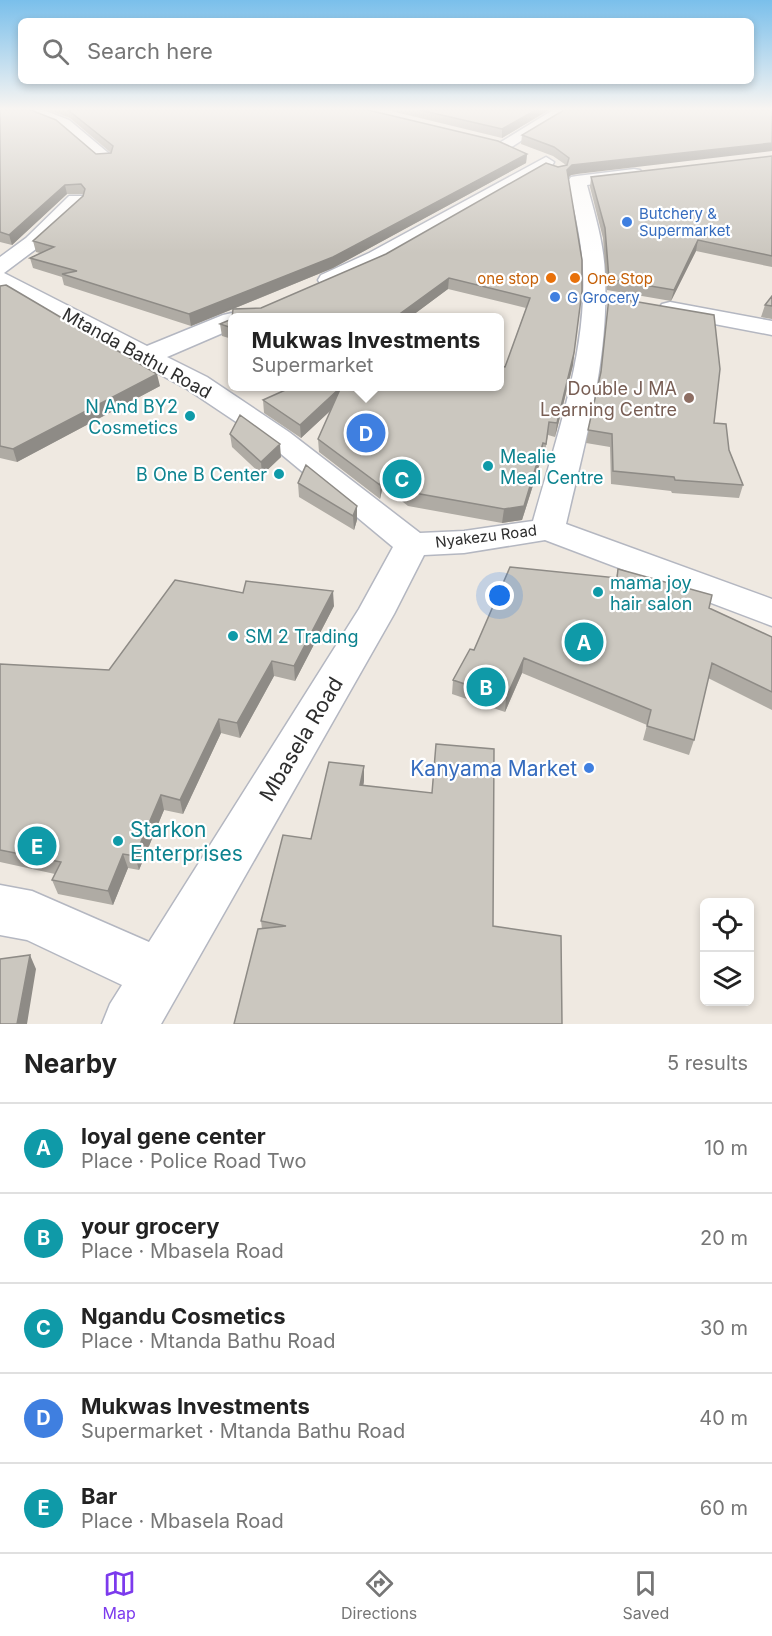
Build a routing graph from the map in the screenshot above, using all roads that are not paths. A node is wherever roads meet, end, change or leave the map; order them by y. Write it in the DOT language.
graph roads {
  1 [pos="535,158"];
  2 [pos="546,162"];
  3 [pos="658,171"];
  4 [pos="577,181"];
  5 [pos="76,200"];
  6 [pos="0,268"];
  7 [pos="0,279"];
  8 [pos="312,287"];
  9 [pos="594,297"];
  10 [pos="618,301"];
  11 [pos="653,306"];
  12 [pos="228,322"];
  13 [pos="772,328"];
  14 [pos="144,357"];
  15 [pos="548,529"];
  16 [pos="412,544"];
  17 [pos="772,613"];
  18 [pos="0,910"];
  19 [pos="160,975"];
  20 [pos="130,1024"];
  1 -- 2 [label="street"];
  2 -- 4 [label="street"];
  2 -- 8 [label="street"];
  3 -- 4 [label="street"];
  4 -- 9 [label="street, Nyakezu Road"];
  5 -- 6 [label="street"];
  7 -- 14 [label="street, Mtanda Bathu Road"];
  9 -- 10 [label="street"];
  9 -- 15 [label="street, Nyakezu Road"];
  11 -- 13 [label="street"];
  12 -- 14 [label="street"];
  14 -- 16 [label="street, Mtanda Bathu Road"];
  15 -- 16 [label="street, Nyakezu Road"];
  15 -- 17 [label="street"];
  16 -- 19 [label="street, Mbasela Road"];
  18 -- 19 [label="street"];
  19 -- 20 [label="street, Mbasela Road"];
}
